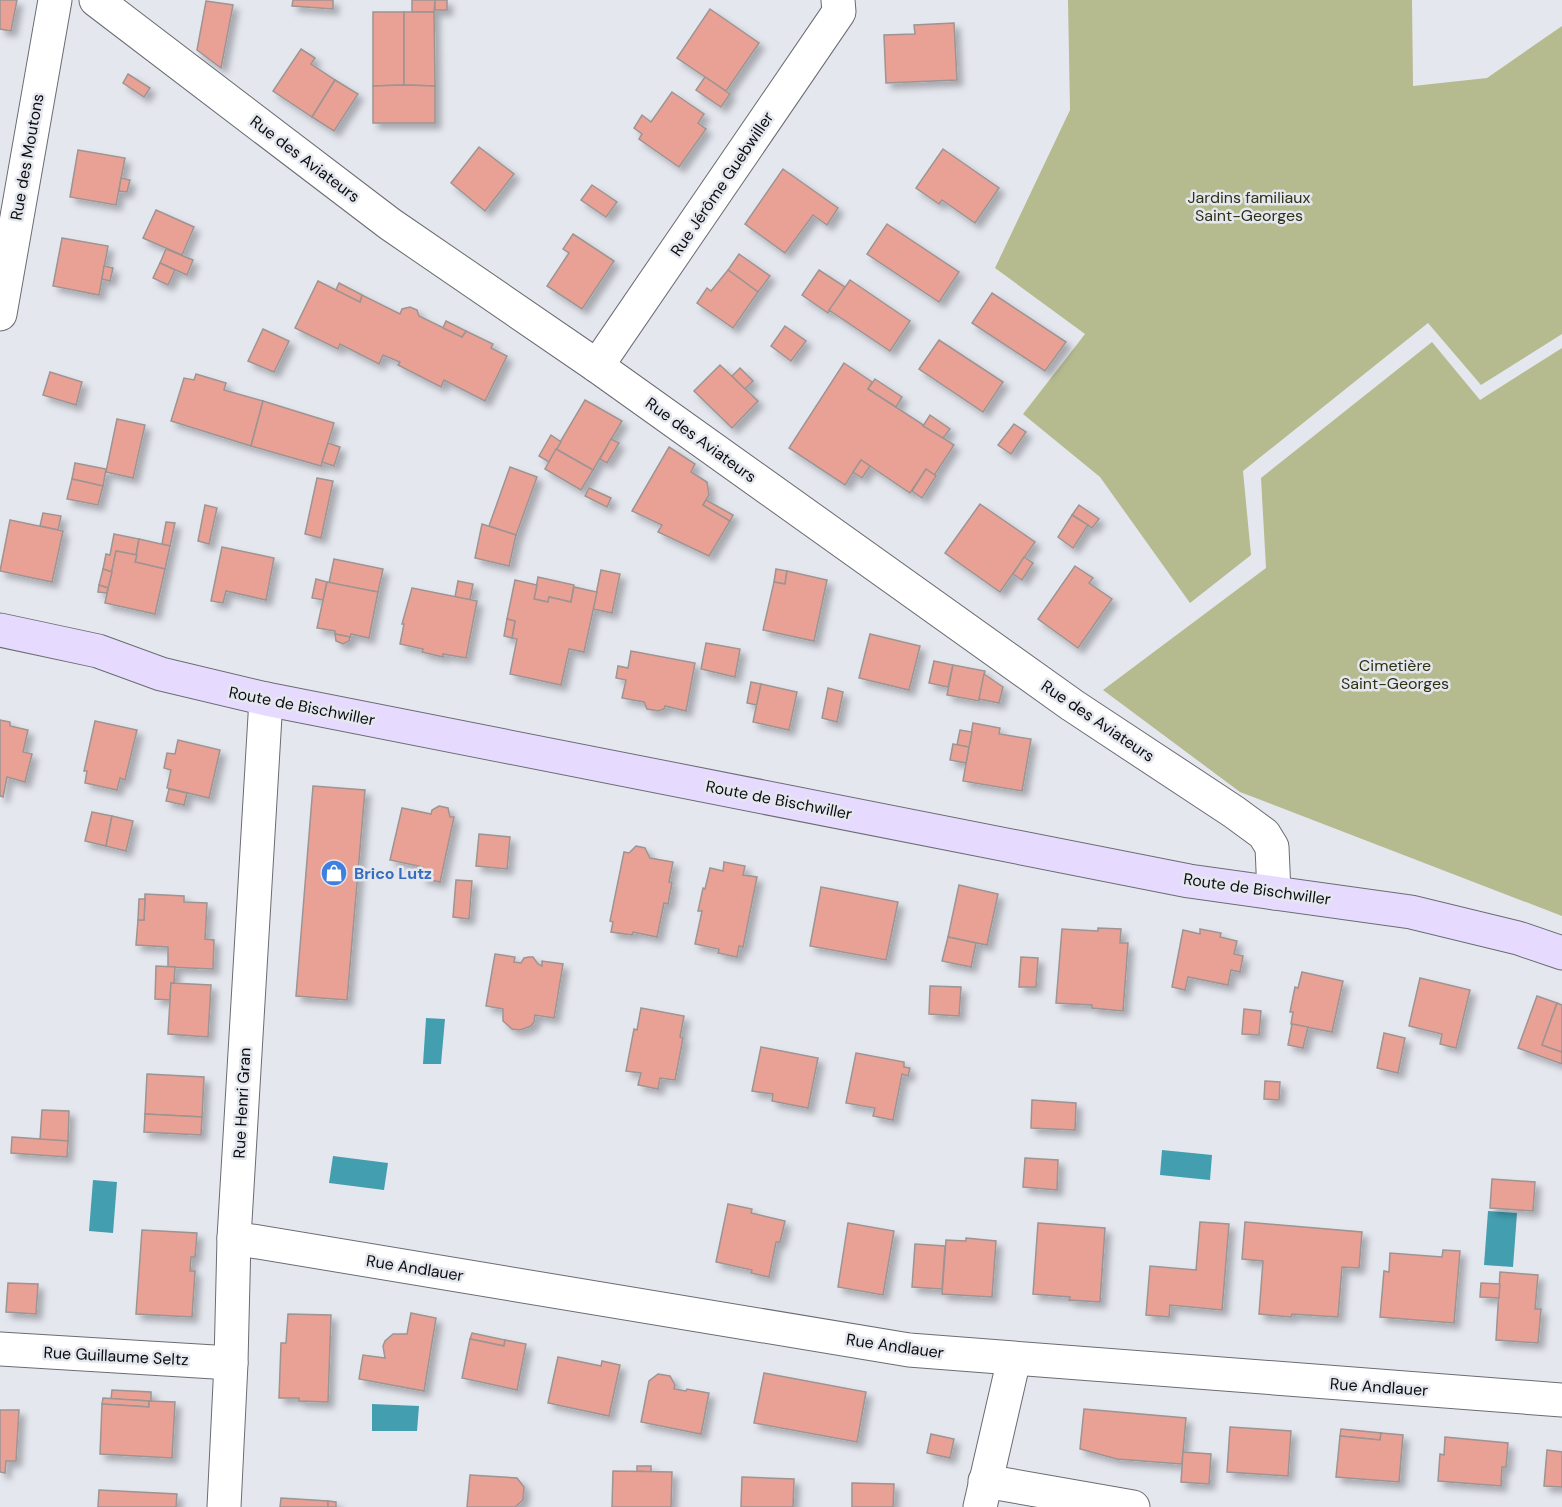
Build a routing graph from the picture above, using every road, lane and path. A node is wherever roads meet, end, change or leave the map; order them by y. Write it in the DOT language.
graph roads {
  1 [pos="55,0"];
  2 [pos="96,0"];
  3 [pos="838,0"];
  4 [pos="0,314"];
  5 [pos="597,366"];
  6 [pos="0,630"];
  7 [pos="266,699"];
  8 [pos="1274,893"];
  9 [pos="1562,953"];
  10 [pos="234,1238"];
  11 [pos="0,1349"];
  12 [pos="1014,1359"];
  13 [pos="231,1363"];
  14 [pos="1562,1400"];
  15 [pos="983,1494"];
  16 [pos="224,1507"];
  17 [pos="1133,1507"];
  1 -- 4 [label="street, Rue des Moutons"];
  2 -- 5 [label="street, Rue des Aviateurs"];
  3 -- 5 [label="street, Rue Jérôme Guebwiller"];
  5 -- 8 [label="street, Rue des Aviateurs"];
  6 -- 7 [label="street, Route de Bischwiller"];
  7 -- 8 [label="street, Route de Bischwiller"];
  7 -- 10 [label="street, Rue Henri Gran"];
  8 -- 9 [label="street, Route de Bischwiller"];
  10 -- 12 [label="street, Rue Andlauer"];
  10 -- 13 [label="street, Rue Henri Gran"];
  11 -- 13 [label="street, Rue Guillaume Seltz"];
  12 -- 14 [label="street, Rue Andlauer"];
  12 -- 15 [label="street"];
  13 -- 16 [label="street, Rue Henri Gran"];
  15 -- 17 [label="street"];
}
